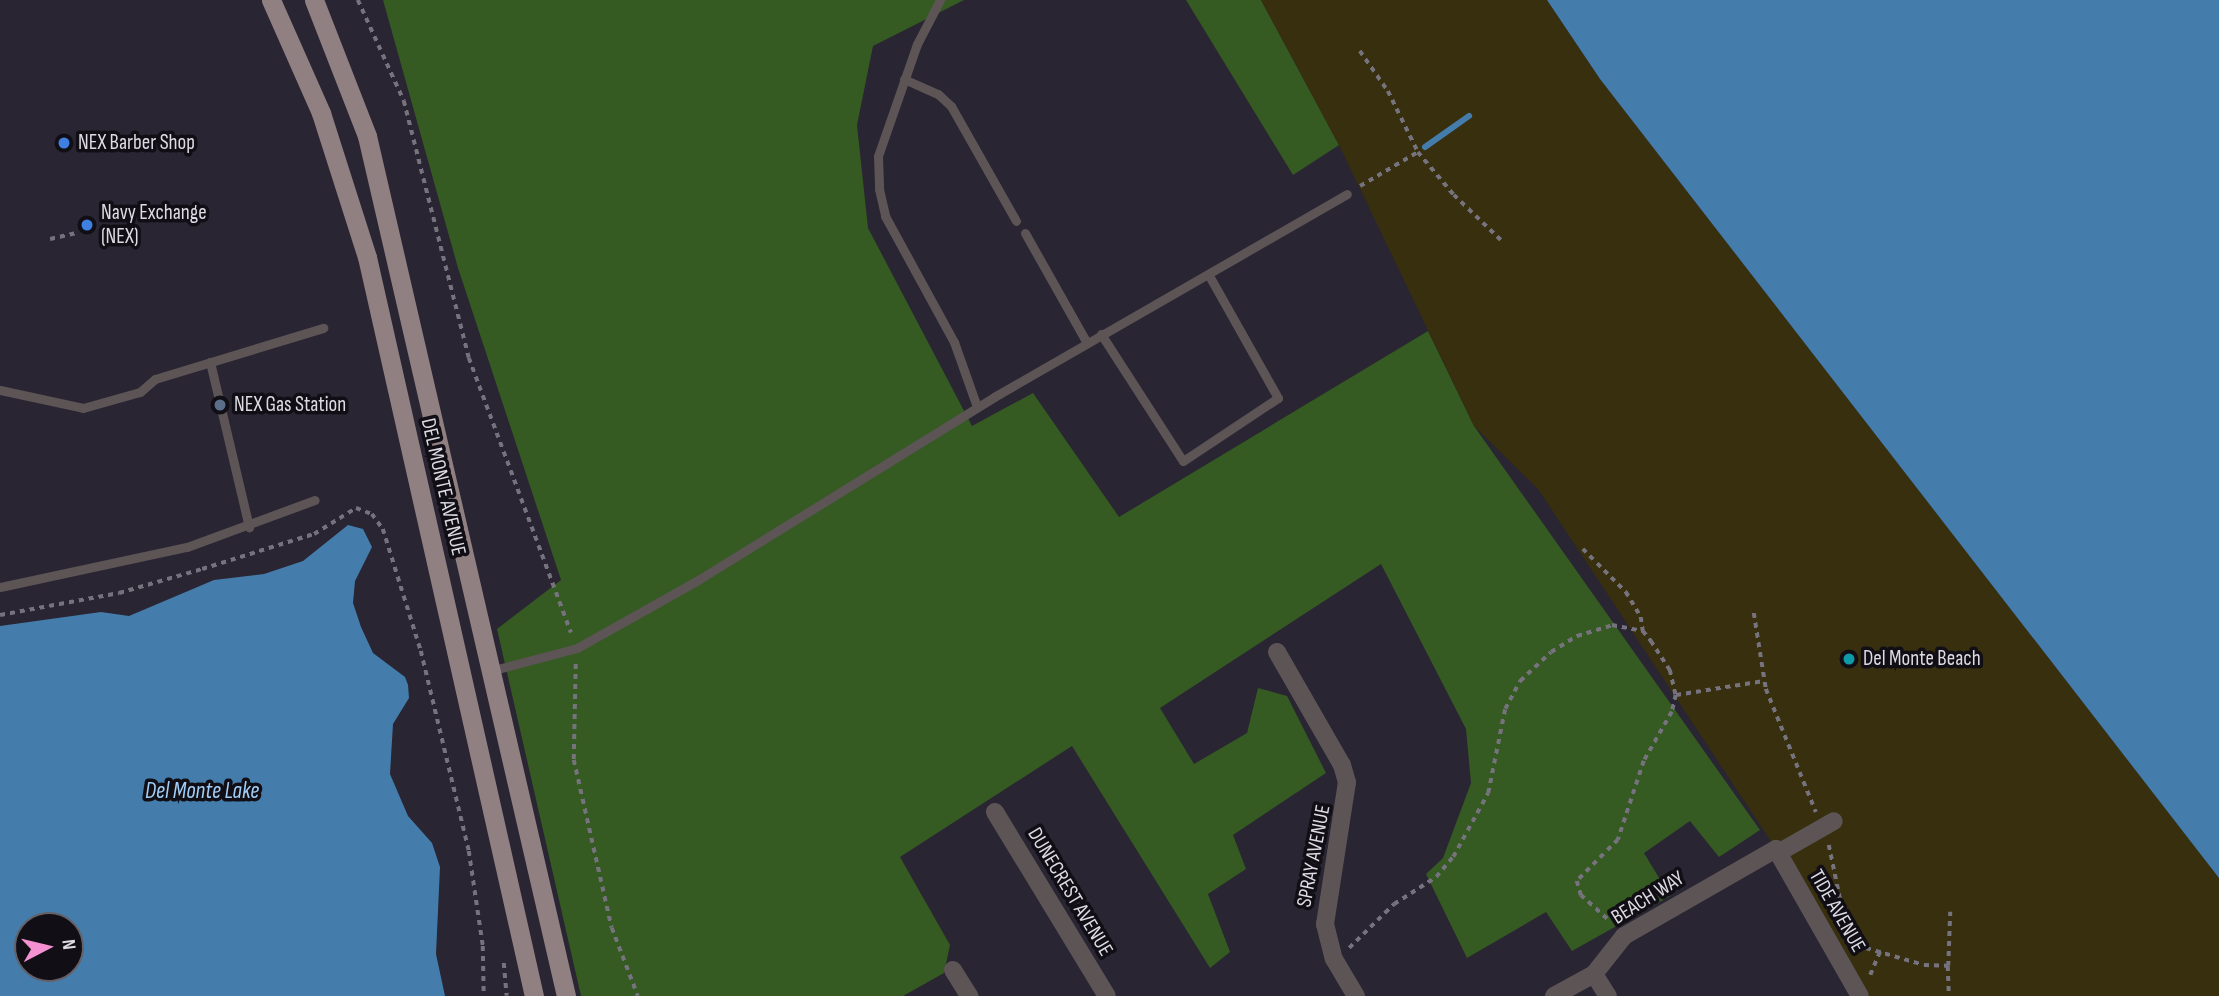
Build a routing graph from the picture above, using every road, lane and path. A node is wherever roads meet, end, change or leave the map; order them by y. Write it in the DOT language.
graph roads {
  1 [pos="271,0"];
  2 [pos="314,0"];
  3 [pos="358,0"];
  4 [pos="940,0"];
  5 [pos="1360,51"];
  6 [pos="904,79"];
  7 [pos="1419,152"];
  8 [pos="1348,194"];
  9 [pos="1016,221"];
  10 [pos="77,233"];
  11 [pos="1025,233"];
  12 [pos="50,239"];
  13 [pos="1503,242"];
  14 [pos="1208,274"];
  15 [pos="323,328"];
  16 [pos="1101,334"];
  17 [pos="1087,343"];
  18 [pos="210,362"];
  19 [pos="0,390"];
  20 [pos="977,407"];
  21 [pos="315,500"];
  22 [pos="248,527"];
  23 [pos="1583,549"];
  24 [pos="0,587"];
  25 [pos="1754,614"];
  26 [pos="0,615"];
  27 [pos="1643,631"];
  28 [pos="576,648"];
  29 [pos="1277,652"];
  30 [pos="490,671"];
  31 [pos="1764,681"];
  32 [pos="1676,695"];
  33 [pos="995,812"];
  34 [pos="1828,825"];
  35 [pos="1777,851"];
  36 [pos="1950,912"];
  37 [pos="1624,936"];
  38 [pos="1334,959"];
  39 [pos="1948,966"];
  40 [pos="953,970"];
  41 [pos="1594,974"];
  42 [pos="484,996"];
  43 [pos="534,996"];
  44 [pos="566,996"];
  45 [pos="638,996"];
  46 [pos="968,996"];
  47 [pos="1107,996"];
  48 [pos="1356,996"];
  49 [pos="1554,996"];
  50 [pos="1608,996"];
  51 [pos="1860,996"];
  52 [pos="1949,996"];
  1 -- 43 [label="main road, DEL MONTE AVENUE"];
  2 -- 30 [label="main road, DEL MONTE AVENUE"];
  3 -- 28 [label="path"];
  4 -- 6 [label="lane"];
  5 -- 7 [label="path"];
  6 -- 9 [label="lane"];
  6 -- 20 [label="lane"];
  7 -- 8 [label="path"];
  7 -- 13 [label="path"];
  8 -- 14 [label="lane"];
  10 -- 12 [label="path"];
  11 -- 17 [label="lane"];
  14 -- 16 [label="lane"];
  14 -- 16 [label="lane"];
  15 -- 18 [label="lane"];
  16 -- 17 [label="lane"];
  17 -- 20 [label="lane"];
  18 -- 19 [label="lane"];
  18 -- 22 [label="lane"];
  20 -- 28 [label="lane"];
  21 -- 22 [label="lane"];
  22 -- 24 [label="lane"];
  23 -- 27 [label="path"];
  25 -- 31 [label="path"];
  26 -- 42 [label="path"];
  27 -- 32 [label="path"];
  27 -- 38 [label="path"];
  28 -- 30 [label="lane"];
  28 -- 45 [label="path"];
  29 -- 38 [label="street, SPRAY AVENUE"];
  30 -- 44 [label="main road, DEL MONTE AVENUE"];
  31 -- 32 [label="path"];
  31 -- 34 [label="path"];
  32 -- 37 [label="path"];
  33 -- 47 [label="street, DUNECREST AVENUE"];
  34 -- 35 [label="street, BEACH WAY"];
  34 -- 39 [label="path"];
  35 -- 37 [label="street, BEACH WAY"];
  35 -- 51 [label="street, TIDE AVENUE"];
  36 -- 39 [label="path"];
  37 -- 41 [label="street, BEACH WAY"];
  38 -- 48 [label="street, SPRAY AVENUE"];
  39 -- 52 [label="path"];
  40 -- 46 [label="street"];
  41 -- 49 [label="street, BEACH WAY"];
  41 -- 50 [label="street"];
}
